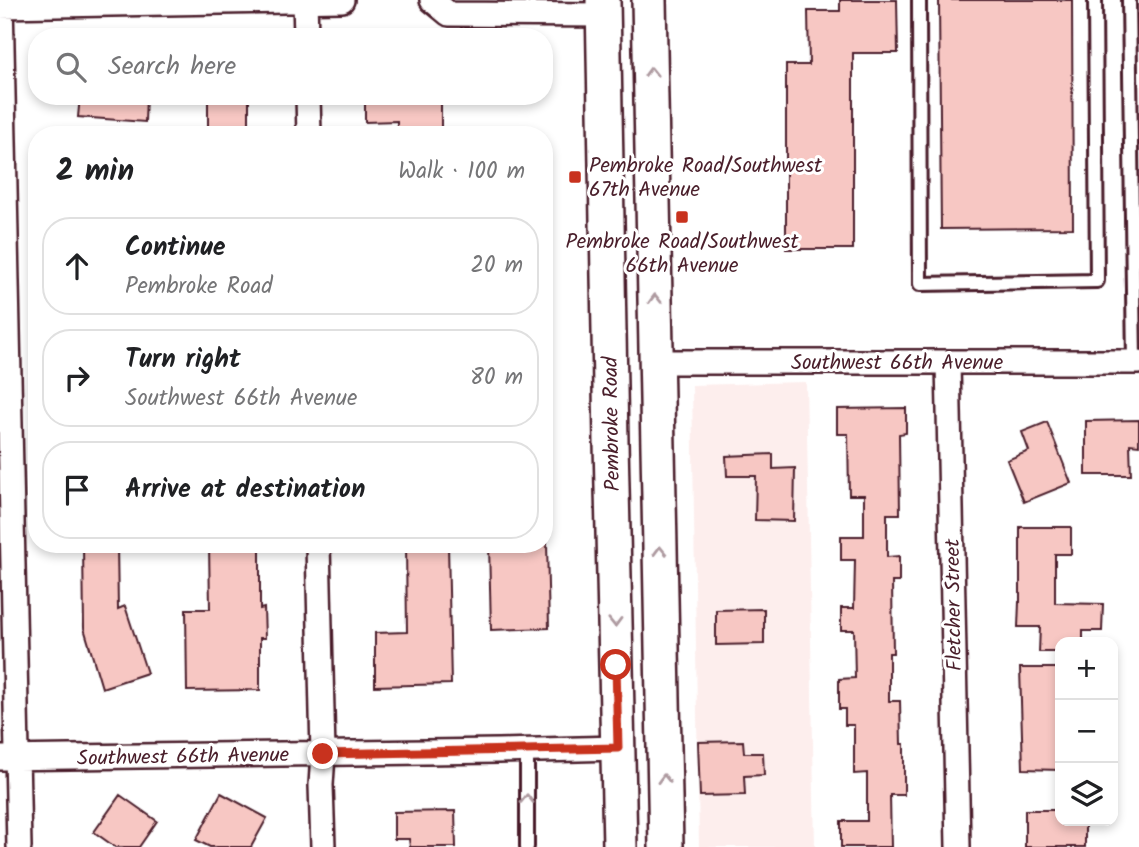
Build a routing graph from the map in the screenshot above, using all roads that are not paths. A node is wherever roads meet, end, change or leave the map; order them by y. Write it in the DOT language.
graph roads {
  1 [pos="306,0"];
  2 [pos="342,0"];
  3 [pos="432,0"];
  4 [pos="649,0"];
  5 [pos="919,0"];
  6 [pos="1094,0"];
  7 [pos="1129,0"];
  8 [pos="1,4"];
  9 [pos="603,8"];
  10 [pos="306,28"];
  11 [pos="606,88"];
  12 [pos="308,105"];
  13 [pos="309,126"];
  14 [pos="656,362"];
  15 [pos="948,362"];
  16 [pos="1137,362"];
  17 [pos="318,553"];
  18 [pos="618,748"];
  19 [pos="527,750"];
  20 [pos="323,754"];
  21 [pos="8,758"];
  22 [pos="624,844"];
  23 [pos="19,847"];
  24 [pos="323,847"];
  25 [pos="527,847"];
  26 [pos="666,847"];
  27 [pos="958,847"];
  1 -- 2 [label="street"];
  1 -- 8 [label="street"];
  1 -- 10 [label="street"];
  3 -- 9 [label="street"];
  14 -- 4 [label="main road, one-way"];
  5 -- 6 [label="lane"];
  7 -- 16 [label="lane"];
  8 -- 21 [label="street"];
  9 -- 11 [label="main road, Pembroke Road"];
  11 -- 14 [label="main road"];
  11 -- 18 [label="main road, Pembroke Road, one-way"];
  12 -- 13 [label="street"];
  14 -- 15 [label="street, Southwest 66th Avenue"];
  26 -- 14 [label="main road, one-way"];
  15 -- 16 [label="street, Southwest 66th Avenue"];
  15 -- 27 [label="street, Fletcher Street"];
  17 -- 20 [label="street"];
  18 -- 19 [label="street, Southwest 66th Avenue"];
  18 -- 22 [label="main road, Pembroke Road"];
  19 -- 20 [label="street, Southwest 66th Avenue"];
  25 -- 19 [label="lane, one-way"];
  20 -- 21 [label="street, Southwest 66th Avenue"];
  20 -- 24 [label="street"];
  21 -- 23 [label="street"];
}
